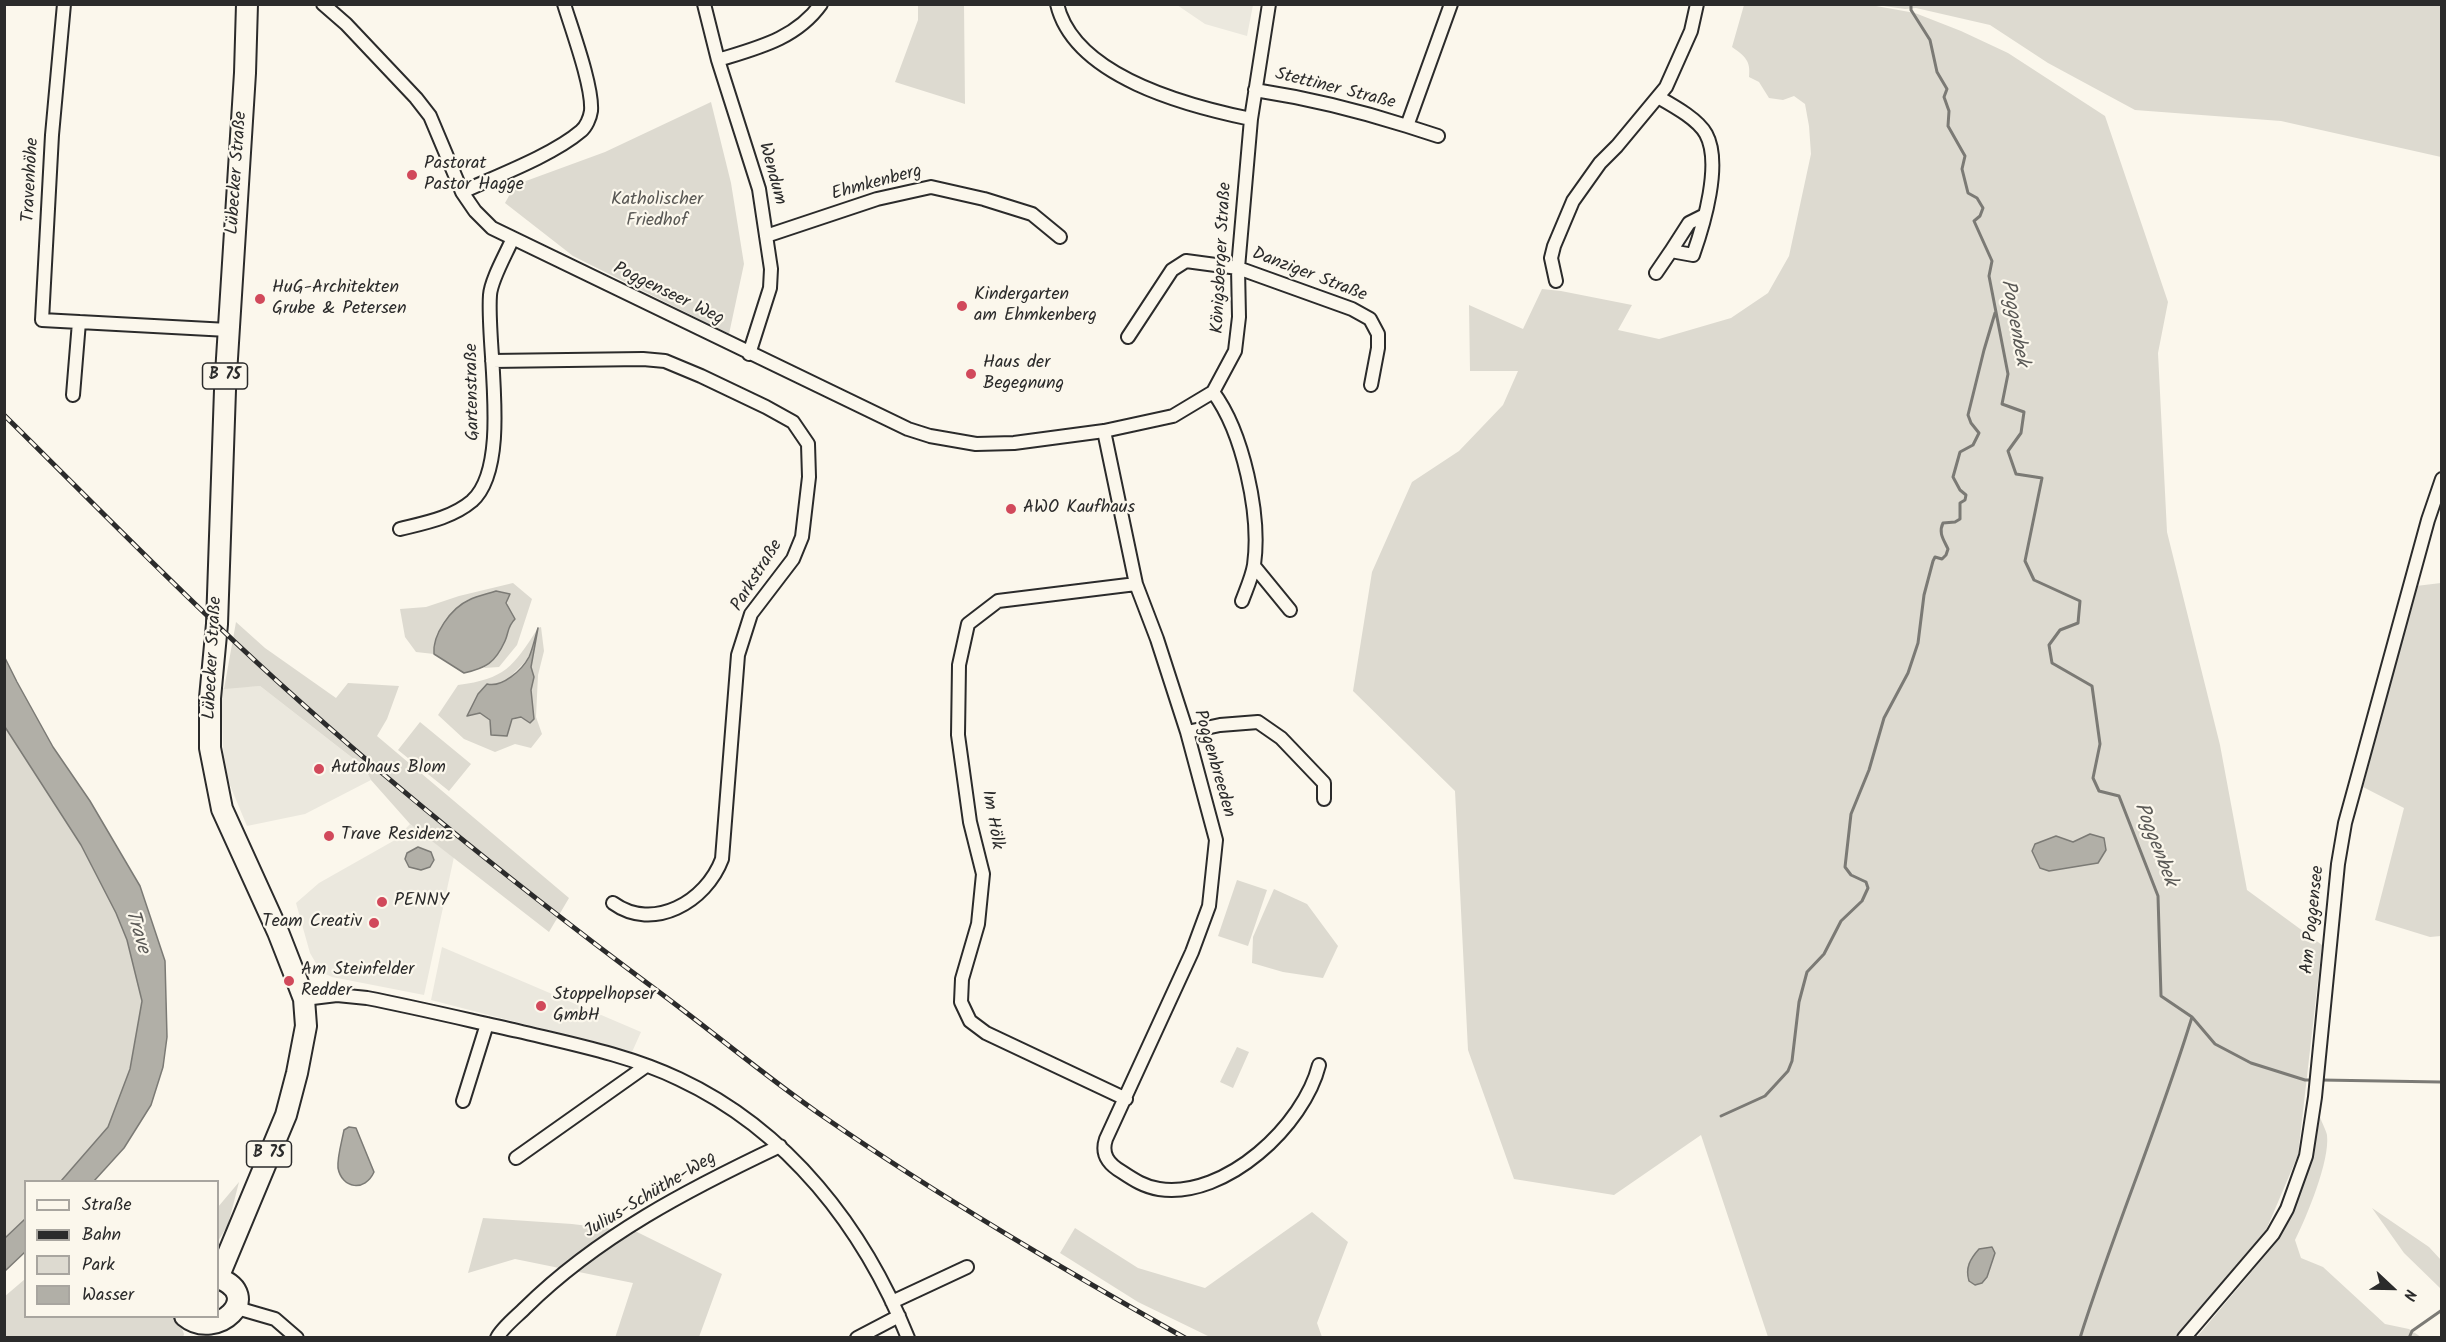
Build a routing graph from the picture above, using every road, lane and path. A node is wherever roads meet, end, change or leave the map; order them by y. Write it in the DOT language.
graph roads {
  1 [pos="64,4"];
  2 [pos="247,4"];
  3 [pos="323,4"];
  4 [pos="564,4"];
  5 [pos="704,4"];
  6 [pos="821,4"];
  7 [pos="1057,4"];
  8 [pos="1269,4"];
  9 [pos="1451,4"];
  10 [pos="1697,4"];
  11 [pos="718,60"];
  12 [pos="1255,90"];
  13 [pos="1658,97"];
  14 [pos="1251,119"];
  15 [pos="1407,126"];
  16 [pos="1438,136"];
  17 [pos="462,192"];
  18 [pos="1704,216"];
  19 [pos="766,236"];
  20 [pos="1060,237"];
  21 [pos="512,240"];
  22 [pos="1671,251"];
  23 [pos="1238,268"];
  24 [pos="1656,273"];
  25 [pos="1556,281"];
  26 [pos="79,322"];
  27 [pos="228,330"];
  28 [pos="1128,336"];
  29 [pos="749,354"];
  30 [pos="492,361"];
  31 [pos="1371,385"];
  32 [pos="1213,392"];
  33 [pos="73,395"];
  34 [pos="1104,431"];
  35 [pos="2442,479"];
  36 [pos="400,529"];
  37 [pos="1254,566"];
  38 [pos="1136,584"];
  39 [pos="1242,601"];
  40 [pos="1290,610"];
  41 [pos="1186,732"];
  42 [pos="1324,799"];
  43 [pos="613,903"];
  44 [pos="304,999"];
  45 [pos="487,1024"];
  46 [pos="1319,1065"];
  47 [pos="646,1066"];
  48 [pos="1126,1099"];
  49 [pos="463,1101"];
  50 [pos="780,1146"];
  51 [pos="516,1158"];
  52 [pos="967,1266"];
  53 [pos="219,1276"];
  54 [pos="219,1279"];
  55 [pos="892,1302"];
  56 [pos="237,1308"];
  57 [pos="899,1316"];
  58 [pos="192,1328"];
  59 [pos="297,1338"];
  60 [pos="497,1338"];
  61 [pos="857,1338"];
  62 [pos="908,1338"];
  63 [pos="2184,1338"];
  1 -- 26 [label="street, Travenhöhe"];
  2 -- 27 [label="main road, Lübecker Straße / B 75"];
  3 -- 17 [label="street, Poggenseer Weg"];
  4 -- 17 [label="street"];
  5 -- 11 [label="street, Wendum"];
  6 -- 11 [label="street"];
  7 -- 14 [label="street"];
  8 -- 12 [label="street, Königsberger Straße"];
  9 -- 15 [label="street, Stettiner Straße"];
  10 -- 13 [label="street"];
  11 -- 19 [label="street, Wendum"];
  12 -- 14 [label="street, Königsberger Straße"];
  12 -- 15 [label="street, Stettiner Straße"];
  13 -- 18 [label="street"];
  13 -- 25 [label="street"];
  14 -- 23 [label="street, Königsberger Straße"];
  15 -- 16 [label="street, Stettiner Straße"];
  17 -- 21 [label="street, Poggenseer Weg"];
  18 -- 22 [label="street"];
  18 -- 22 [label="street"];
  19 -- 20 [label="street, Ehmkenberg"];
  19 -- 29 [label="street, Wendum"];
  21 -- 29 [label="street, Poggenseer Weg"];
  21 -- 30 [label="street, Gartenstraße"];
  22 -- 24 [label="street"];
  23 -- 28 [label="street, Danziger Straße"];
  23 -- 31 [label="street, Danziger Straße"];
  23 -- 32 [label="street, Königsberger Straße"];
  26 -- 27 [label="street, Travenhöhe"];
  26 -- 33 [label="street"];
  27 -- 44 [label="main road, Lübecker Straße / B 75"];
  29 -- 34 [label="street, Poggenseer Weg"];
  30 -- 36 [label="street, Gartenstraße"];
  30 -- 43 [label="street, Parkstraße"];
  32 -- 34 [label="street"];
  32 -- 37 [label="street"];
  34 -- 38 [label="street, Poggenbreeden"];
  35 -- 63 [label="street, Am Poggensee"];
  37 -- 39 [label="street"];
  37 -- 40 [label="street"];
  38 -- 41 [label="street, Poggenbreeden"];
  38 -- 48 [label="street, Im Hölk"];
  41 -- 42 [label="street"];
  41 -- 48 [label="street, Poggenbreeden"];
  44 -- 45 [label="street"];
  44 -- 53 [label="main road, Lübecker Straße / B 75"];
  45 -- 47 [label="street"];
  45 -- 49 [label="street"];
  46 -- 48 [label="street, Poggenbreeden"];
  47 -- 50 [label="street"];
  47 -- 51 [label="street"];
  50 -- 55 [label="street"];
  50 -- 60 [label="street, Julius-Schüthe-Weg"];
  52 -- 55 [label="street"];
  54 -- 56 [label="main road, Lübecker Straße"];
  55 -- 57 [label="street"];
  56 -- 58 [label="main road"];
  56 -- 59 [label="street"];
  57 -- 61 [label="street"];
  57 -- 62 [label="street"];
}
